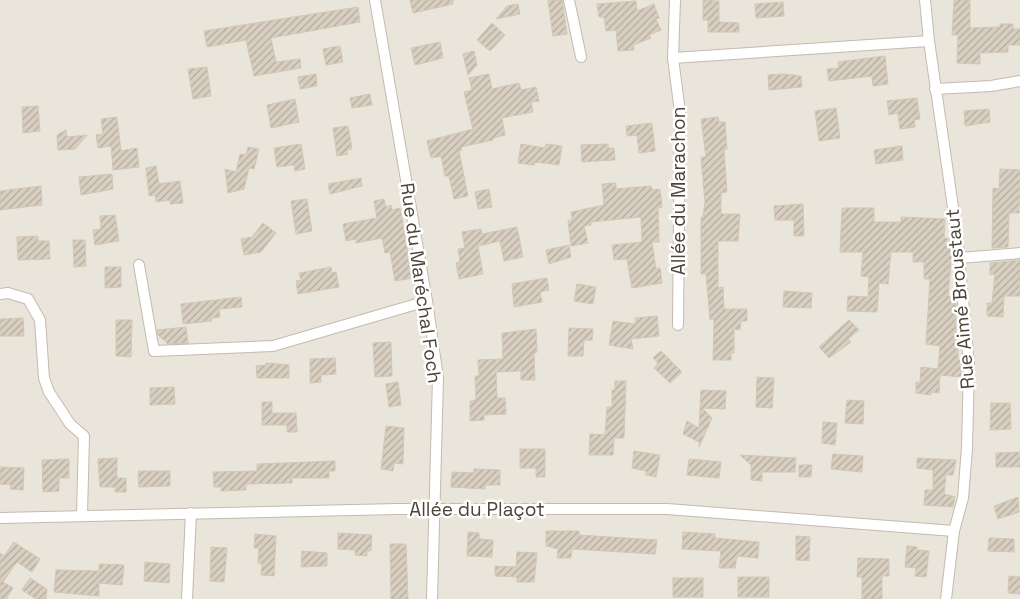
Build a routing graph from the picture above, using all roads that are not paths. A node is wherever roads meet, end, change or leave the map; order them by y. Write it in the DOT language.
graph roads {
  1 [pos="376,0"];
  2 [pos="569,0"];
  3 [pos="675,0"];
  4 [pos="925,0"];
  5 [pos="928,41"];
  6 [pos="581,57"];
  7 [pos="673,58"];
  8 [pos="1020,81"];
  9 [pos="935,89"];
  10 [pos="1020,252"];
  11 [pos="960,258"];
  12 [pos="139,265"];
  13 [pos="0,294"];
  14 [pos="428,301"];
  15 [pos="678,325"];
  16 [pos="433,509"];
  17 [pos="191,513"];
  18 [pos="82,515"];
  19 [pos="0,518"];
  20 [pos="954,532"];
  21 [pos="187,599"];
  22 [pos="432,599"];
  23 [pos="946,599"];
  1 -- 14 [label="street, Rue du Maréchal Foch"];
  2 -- 6 [label="street"];
  3 -- 7 [label="street, Allée du Marachon"];
  4 -- 5 [label="street, Rue Aimé Broustaut"];
  5 -- 7 [label="street"];
  5 -- 9 [label="street, Rue Aimé Broustaut"];
  7 -- 15 [label="street, Allée du Marachon"];
  8 -- 9 [label="street"];
  9 -- 11 [label="street, Rue Aimé Broustaut"];
  10 -- 11 [label="street"];
  11 -- 20 [label="street, Rue Aimé Broustaut"];
  12 -- 14 [label="street"];
  13 -- 18 [label="street"];
  14 -- 16 [label="street, Rue du Maréchal Foch"];
  16 -- 17 [label="street, Allée du Plaçot"];
  16 -- 20 [label="street, Allée du Plaçot"];
  16 -- 22 [label="street, Rue du Maréchal Foch"];
  17 -- 18 [label="street, Allée du Plaçot"];
  17 -- 21 [label="street"];
  18 -- 19 [label="street, Allée du Plaçot"];
  20 -- 23 [label="street, Rue Aimé Broustaut"];
}
